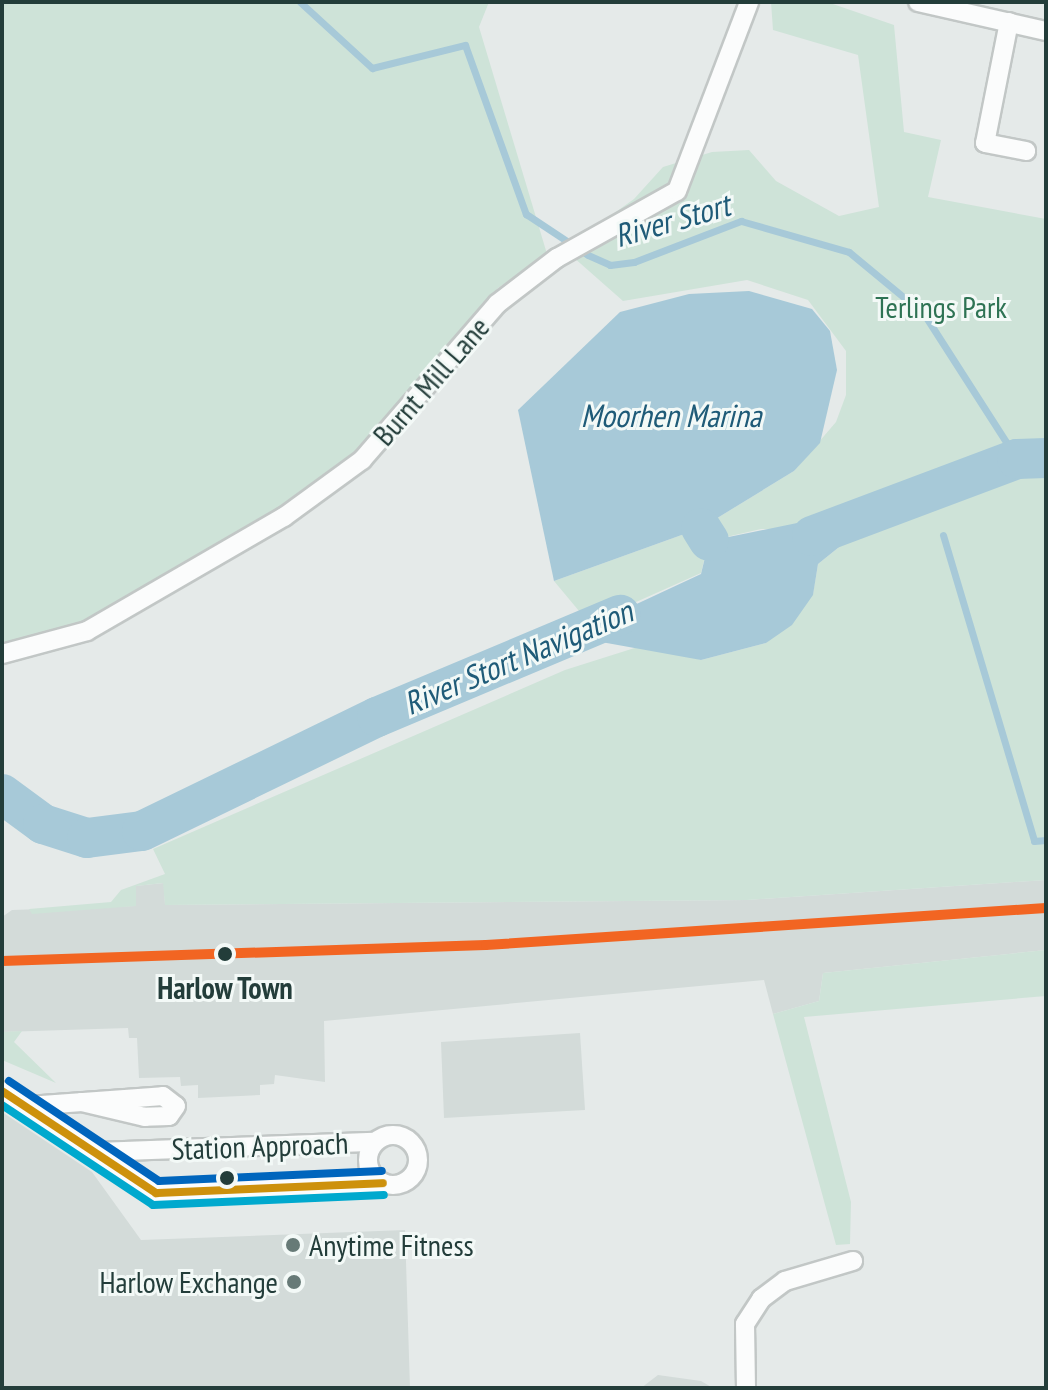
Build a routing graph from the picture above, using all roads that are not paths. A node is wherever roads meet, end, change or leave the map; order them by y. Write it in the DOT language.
graph roads {
  1 [pos="749,2"];
  2 [pos="918,2"];
  3 [pos="1009,22"];
  4 [pos="1046,31"];
  5 [pos="1026,151"];
  6 [pos="2,654"];
  7 [pos="2,1091"];
  8 [pos="82,1102"];
  9 [pos="28,1106"];
  10 [pos="375,1142"];
  11 [pos="97,1152"];
  12 [pos="383,1183"];
  13 [pos="853,1261"];
  14 [pos="746,1388"];
  1 -- 6 [label="street, Burnt Mill Lane"];
  2 -- 3 [label="street"];
  3 -- 4 [label="street"];
  3 -- 5 [label="street"];
  7 -- 9 [label="street, Station Approach"];
  8 -- 9 [label="street"];
  9 -- 11 [label="street, Station Approach"];
  10 -- 11 [label="street, Station Approach"];
  10 -- 12 [label="street, Station Approach"];
  10 -- 12 [label="street, Station Approach"];
  11 -- 12 [label="street, Station Approach"];
  13 -- 14 [label="street"];
}
